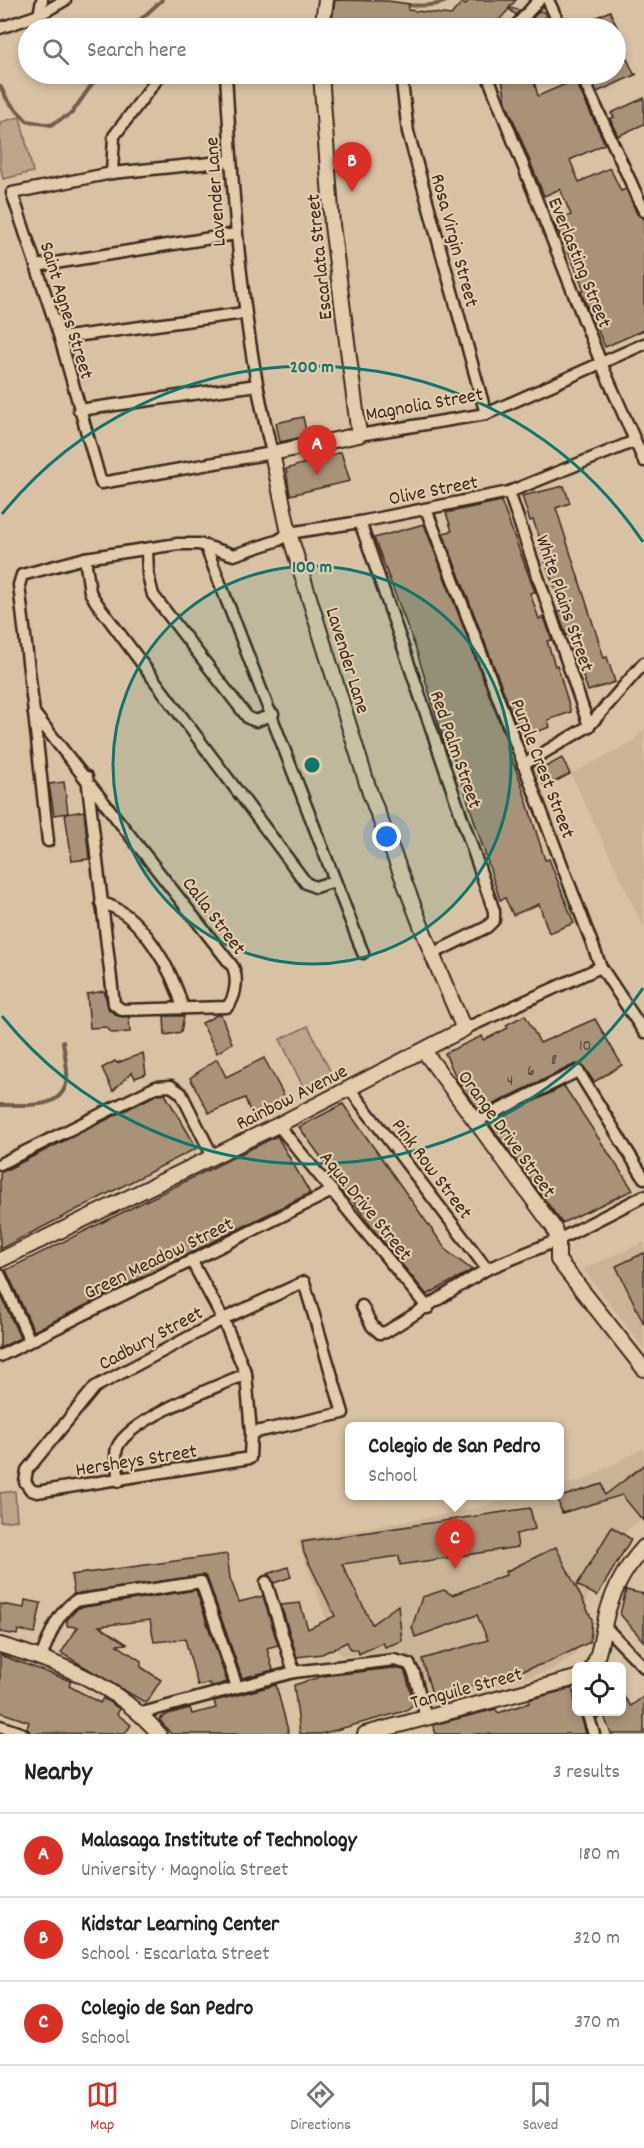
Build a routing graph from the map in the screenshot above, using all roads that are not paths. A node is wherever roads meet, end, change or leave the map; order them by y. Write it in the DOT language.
graph roads {
  1 [pos="42,0"];
  2 [pos="65,0"];
  3 [pos="539,0"];
  4 [pos="548,0"];
  5 [pos="326,3"];
  6 [pos="39,15"];
  7 [pos="30,18"];
  8 [pos="324,18"];
  9 [pos="523,18"];
  10 [pos="556,18"];
  11 [pos="18,22"];
  12 [pos="0,28"];
  13 [pos="153,84"];
  14 [pos="227,84"];
  15 [pos="322,84"];
  16 [pos="402,84"];
  17 [pos="491,84"];
  18 [pos="586,84"];
  19 [pos="231,161"];
  20 [pos="112,173"];
  21 [pos="644,212"];
  22 [pos="236,234"];
  23 [pos="36,266"];
  24 [pos="244,313"];
  25 [pos="60,338"];
  26 [pos="644,344"];
  27 [pos="601,363"];
  28 [pos="257,386"];
  29 [pos="79,410"];
  30 [pos="486,414"];
  31 [pos="359,435"];
  32 [pos="635,441"];
  33 [pos="272,453"];
  34 [pos="644,461"];
  35 [pos="509,492"];
  36 [pos="426,509"];
  37 [pos="360,522"];
  38 [pos="289,533"];
  39 [pos="206,547"];
  40 [pos="147,550"];
  41 [pos="85,558"];
  42 [pos="644,663"];
  43 [pos="34,713"];
  44 [pos="273,714"];
  45 [pos="589,726"];
  46 [pos="524,765"];
  47 [pos="87,777"];
  48 [pos="48,841"];
  49 [pos="335,881"];
  50 [pos="101,903"];
  51 [pos="363,952"];
  52 [pos="432,954"];
  53 [pos="601,967"];
  54 [pos="183,1008"];
  55 [pos="464,1029"];
  56 [pos="644,1032"];
  57 [pos="423,1051"];
  58 [pos="349,1088"];
  59 [pos="475,1122"];
  60 [pos="278,1125"];
  61 [pos="213,1157"];
  62 [pos="0,1164"];
  63 [pos="644,1178"];
  64 [pos="332,1191"];
  65 [pos="644,1196"];
  66 [pos="558,1240"];
  67 [pos="0,1260"];
  68 [pos="191,1260"];
  69 [pos="487,1269"];
  70 [pos="0,1275"];
  71 [pos="362,1306"];
  72 [pos="428,1308"];
  73 [pos="223,1319"];
  74 [pos="30,1341"];
  75 [pos="0,1356"];
  76 [pos="644,1368"];
  77 [pos="246,1374"];
  78 [pos="251,1432"];
  79 [pos="118,1481"];
  80 [pos="28,1488"];
  81 [pos="644,1547"];
  82 [pos="266,1582"];
  83 [pos="604,1626"];
  84 [pos="0,1645"];
  85 [pos="41,1657"];
  86 [pos="594,1662"];
  87 [pos="644,1668"];
  88 [pos="294,1672"];
  89 [pos="572,1679"];
  90 [pos="237,1687"];
  91 [pos="142,1713"];
  92 [pos="588,1716"];
  93 [pos="426,1718"];
  94 [pos="0,1726"];
  95 [pos="23,1734"];
  96 [pos="159,1734"];
  97 [pos="364,1734"];
  98 [pos="594,1734"];
  1 -- 6 [label="street"];
  2 -- 6 [label="street"];
  3 -- 9 [label="street"];
  4 -- 10 [label="street"];
  5 -- 8 [label="street"];
  6 -- 7 [label="street"];
  11 -- 12 [label="street"];
  13 -- 20 [label="street"];
  14 -- 19 [label="street, Lavender Lane"];
  15 -- 31 [label="street, Escarlata Street"];
  16 -- 30 [label="street, Rosa Virgin Street"];
  17 -- 27 [label="street, Everlasting Street"];
  18 -- 21 [label="street"];
  19 -- 20 [label="street, Saint Agnes Street"];
  19 -- 22 [label="street, Lavender Lane"];
  20 -- 23 [label="street, Saint Agnes Street"];
  22 -- 23 [label="street"];
  22 -- 24 [label="street, Lavender Lane"];
  23 -- 25 [label="street, Saint Agnes Street"];
  24 -- 25 [label="street"];
  24 -- 28 [label="street, Lavender Lane"];
  25 -- 29 [label="street, Saint Agnes Street"];
  26 -- 27 [label="street, Magnolia Street"];
  27 -- 30 [label="street, Magnolia Street"];
  27 -- 32 [label="street, Everlasting Street"];
  28 -- 29 [label="street"];
  28 -- 33 [label="street, Lavender Lane"];
  29 -- 33 [label="street, Saint Agnes Street"];
  30 -- 31 [label="street, Magnolia Street"];
  31 -- 33 [label="street, Magnolia Street"];
  32 -- 34 [label="street, Everlasting Street"];
  32 -- 35 [label="street, Olive Street"];
  33 -- 38 [label="street, Lavender Lane"];
  35 -- 36 [label="street, Olive Street"];
  35 -- 45 [label="street, White Plains Street"];
  36 -- 37 [label="street, Olive Street"];
  36 -- 46 [label="street, Purple Crest Street"];
  37 -- 38 [label="street, Olive Street"];
  37 -- 52 [label="street, Red Palm Street"];
  38 -- 39 [label="street, Olive Street"];
  38 -- 52 [label="street, Lavender Lane"];
  39 -- 40 [label="street"];
  39 -- 44 [label="street"];
  40 -- 41 [label="street"];
  40 -- 44 [label="street"];
  41 -- 43 [label="street"];
  41 -- 49 [label="street"];
  42 -- 45 [label="street"];
  43 -- 47 [label="street, Calla Street"];
  43 -- 48 [label="street"];
  44 -- 49 [label="street"];
  45 -- 46 [label="street"];
  46 -- 53 [label="street, Purple Crest Street"];
  47 -- 50 [label="street, Calla Street"];
  47 -- 54 [label="street, Calla Street"];
  49 -- 51 [label="street"];
  50 -- 54 [label="street"];
  50 -- 54 [label="street, Calla Street"];
  52 -- 55 [label="street, Lavender Lane"];
  53 -- 55 [label="street, Rainbow Avenue"];
  53 -- 56 [label="street, Purple Crest Street"];
  55 -- 57 [label="street, Rainbow Avenue"];
  57 -- 58 [label="street, Rainbow Avenue"];
  57 -- 59 [label="street, Orange Drive Street"];
  58 -- 60 [label="street, Rainbow Avenue"];
  58 -- 69 [label="street, Pink Row Street"];
  59 -- 63 [label="street"];
  59 -- 66 [label="street, Orange Drive Street"];
  60 -- 61 [label="street, Rainbow Avenue"];
  60 -- 64 [label="street, Aqua Drive Street"];
  61 -- 62 [label="street"];
  61 -- 67 [label="street, Rainbow Avenue"];
  64 -- 68 [label="street, Green Meadow Street"];
  64 -- 72 [label="street, Aqua Drive Street"];
  65 -- 66 [label="street"];
  66 -- 69 [label="street"];
  66 -- 76 [label="street, Orange Drive Street"];
  68 -- 73 [label="street"];
  68 -- 74 [label="street, Green Meadow Street"];
  69 -- 72 [label="street"];
  70 -- 74 [label="street"];
  71 -- 72 [label="street"];
  73 -- 77 [label="street"];
  73 -- 78 [label="street, Cadbury Street"];
  73 -- 80 [label="street, Cadbury Street"];
  74 -- 75 [label="street, Green Meadow Street"];
  77 -- 78 [label="street"];
  77 -- 79 [label="street"];
  78 -- 79 [label="street, Hersheys Street"];
  79 -- 80 [label="street, Hersheys Street"];
  81 -- 83 [label="street"];
  82 -- 88 [label="street"];
  83 -- 86 [label="street"];
  83 -- 87 [label="street"];
  84 -- 85 [label="street"];
  85 -- 90 [label="street"];
  85 -- 91 [label="street"];
  88 -- 90 [label="street"];
  88 -- 93 [label="street"];
  89 -- 93 [label="street, Tanguile Street"];
  90 -- 91 [label="street"];
  91 -- 96 [label="street"];
  92 -- 98 [label="street"];
  93 -- 97 [label="street, Tanguile Street"];
  94 -- 95 [label="street"];
}
